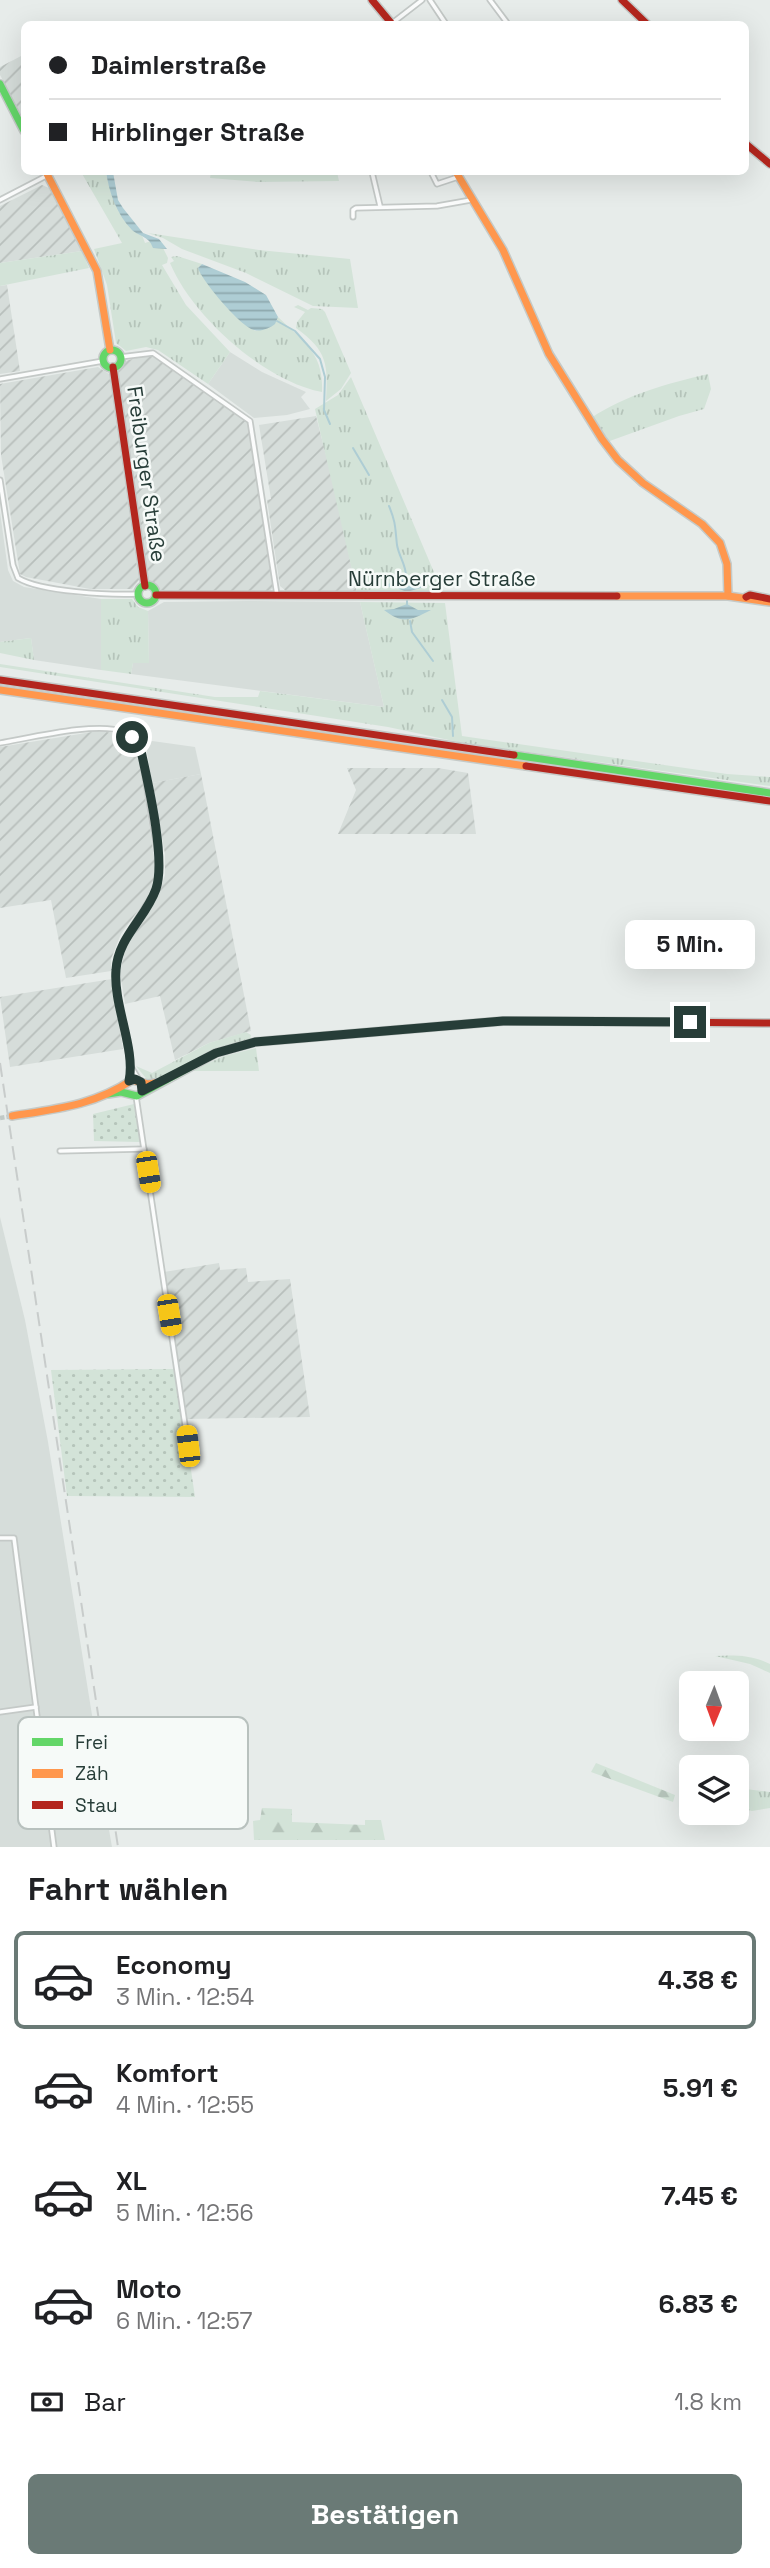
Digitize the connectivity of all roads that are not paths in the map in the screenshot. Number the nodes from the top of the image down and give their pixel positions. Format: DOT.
graph roads {
  1 [pos="372,0"];
  2 [pos="422,0"];
  3 [pos="430,0"];
  4 [pos="490,0"];
  5 [pos="622,0"];
  6 [pos="390,21"];
  7 [pos="396,21"];
  8 [pos="444,21"];
  9 [pos="506,21"];
  10 [pos="644,21"];
  11 [pos="0,85"];
  12 [pos="21,125"];
  13 [pos="749,146"];
  14 [pos="770,164"];
  15 [pos="44,175"];
  16 [pos="48,175"];
  17 [pos="373,175"];
  18 [pos="432,175"];
  19 [pos="455,175"];
  20 [pos="458,175"];
  21 [pos="0,200"];
  22 [pos="471,200"];
  23 [pos="380,206"];
  24 [pos="353,217"];
  25 [pos="110,350"];
  26 [pos="120,357"];
  27 [pos="103,361"];
  28 [pos="113,367"];
  29 [pos="0,379"];
  30 [pos="0,480"];
  31 [pos="145,586"];
  32 [pos="138,594"];
  33 [pos="156,595"];
  34 [pos="277,595"];
  35 [pos="728,596"];
  36 [pos="770,601"];
  37 [pos="0,680"];
  38 [pos="0,690"];
  39 [pos="0,743"];
  40 [pos="770,793"];
  41 [pos="770,801"];
  42 [pos="770,1023"];
  43 [pos="130,1063"];
  44 [pos="128,1083"];
  45 [pos="137,1089"];
  46 [pos="108,1094"];
  47 [pos="12,1116"];
  48 [pos="144,1149"];
  49 [pos="60,1151"];
  50 [pos="188,1446"];
  51 [pos="0,1538"];
  52 [pos="36,1707"];
  53 [pos="0,1712"];
  54 [pos="37,1717"];
  55 [pos="52,1829"];
  56 [pos="54,1847"];
  1 -- 6 [label="main road"];
  2 -- 7 [label="street"];
  3 -- 8 [label="street"];
  4 -- 9 [label="street"];
  5 -- 10 [label="main road"];
  11 -- 12 [label="main road"];
  13 -- 14 [label="main road"];
  15 -- 21 [label="street"];
  16 -- 25 [label="main road"];
  17 -- 23 [label="street"];
  18 -- 19 [label="street"];
  20 -- 22 [label="main road"];
  22 -- 23 [label="street"];
  22 -- 35 [label="main road"];
  23 -- 24 [label="street"];
  25 -- 26 [label="main road"];
  25 -- 27 [label="main road"];
  26 -- 28 [label="main road"];
  26 -- 34 [label="street"];
  27 -- 28 [label="main road"];
  27 -- 29 [label="street"];
  28 -- 31 [label="main road, Freiburger Straße"];
  30 -- 32 [label="street"];
  31 -- 32 [label="main road"];
  31 -- 33 [label="main road"];
  32 -- 33 [label="main road"];
  33 -- 34 [label="main road, Nürnberger Straße"];
  34 -- 35 [label="main road, Nürnberger Straße"];
  35 -- 36 [label="main road, Nürnberger Straße"];
  37 -- 40 [label="main road"];
  38 -- 41 [label="main road"];
  39 -- 43 [label="street"];
  42 -- 45 [label="main road"];
  43 -- 44 [label="street"];
  43 -- 45 [label="street"];
  44 -- 45 [label="main road"];
  44 -- 45 [label="main road"];
  44 -- 46 [label="main road"];
  45 -- 46 [label="main road"];
  45 -- 48 [label="street"];
  46 -- 47 [label="main road"];
  48 -- 49 [label="street"];
  48 -- 50 [label="street"];
  51 -- 52 [label="street"];
  52 -- 53 [label="street"];
  52 -- 54 [label="street"];
  55 -- 56 [label="street"];
}
